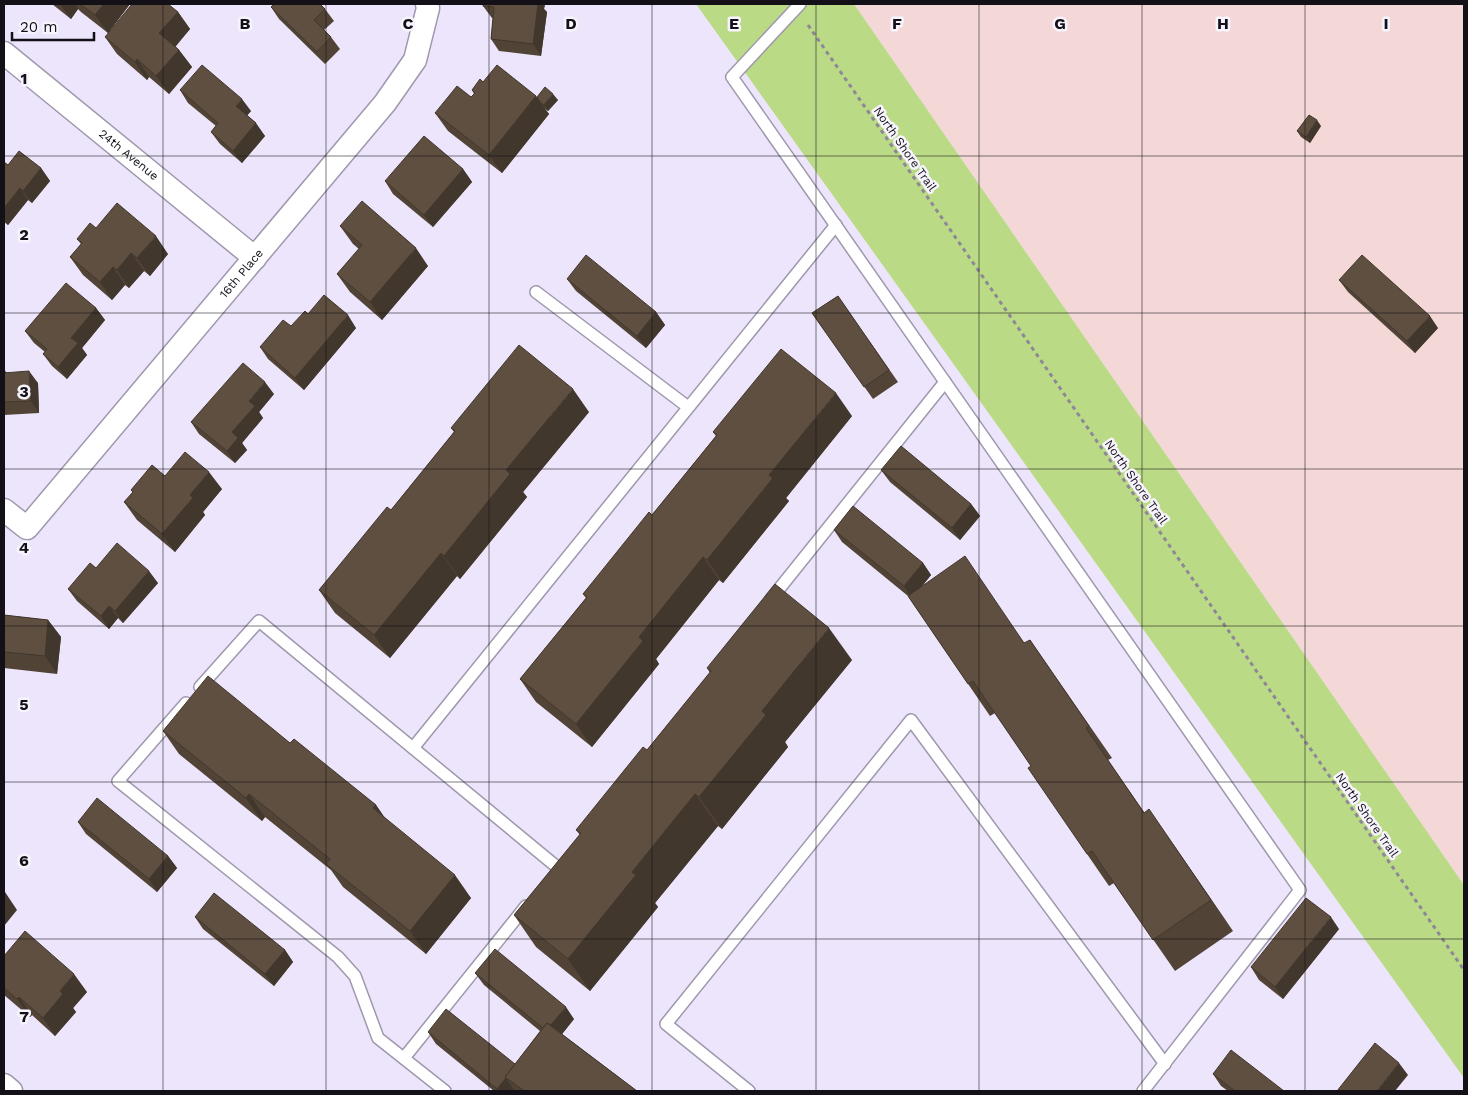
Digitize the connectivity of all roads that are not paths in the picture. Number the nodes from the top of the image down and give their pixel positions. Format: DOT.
graph roads {
  1 [pos="427,4"];
  2 [pos="798,6"];
  3 [pos="4,53"];
  4 [pos="836,225"];
  5 [pos="254,258"];
  6 [pos="536,292"];
  7 [pos="945,382"];
  8 [pos="688,407"];
  9 [pos="4,510"];
  10 [pos="766,605"];
  11 [pos="412,748"];
  12 [pos="557,867"];
  13 [pos="532,898"];
  14 [pos="404,1058"];
  15 [pos="1165,1064"];
  16 [pos="4,1085"];
  17 [pos="11,1091"];
  18 [pos="445,1091"];
  19 [pos="749,1091"];
  20 [pos="1143,1091"];
  1 -- 5 [label="street, 16th Place"];
  2 -- 4 [label="lane"];
  3 -- 5 [label="street, 24th Avenue"];
  4 -- 7 [label="lane"];
  4 -- 8 [label="lane"];
  5 -- 9 [label="street, 16th Place"];
  6 -- 8 [label="lane"];
  7 -- 10 [label="lane"];
  7 -- 15 [label="lane"];
  8 -- 11 [label="lane"];
  11 -- 12 [label="lane"];
  11 -- 14 [label="lane"];
  13 -- 14 [label="lane"];
  14 -- 18 [label="lane"];
  15 -- 19 [label="lane"];
  15 -- 20 [label="lane"];
  16 -- 17 [label="street"];
}
